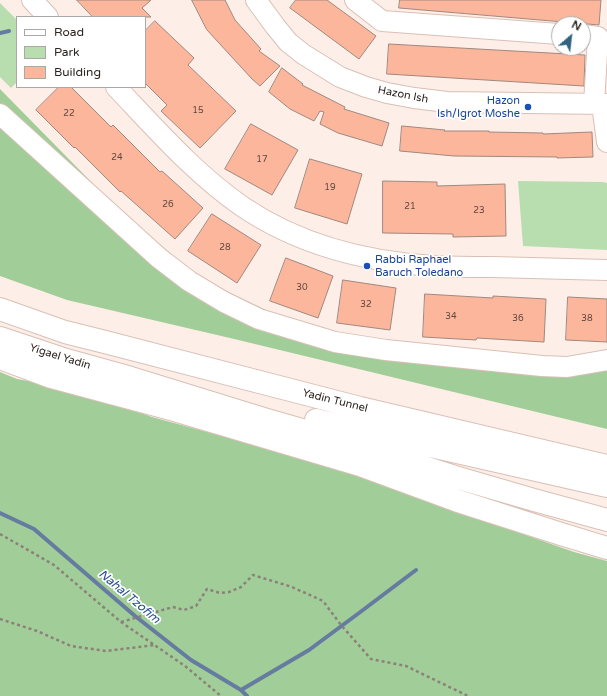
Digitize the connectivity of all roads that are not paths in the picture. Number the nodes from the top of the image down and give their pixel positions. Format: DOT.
graph roads {
  1 [pos="32,0"];
  2 [pos="256,0"];
  3 [pos="355,0"];
  4 [pos="47,16"];
  5 [pos="551,33"];
  6 [pos="591,37"];
  7 [pos="117,88"];
  8 [pos="601,104"];
  9 [pos="0,114"];
  10 [pos="607,142"];
  11 [pos="607,270"];
  12 [pos="0,309"];
  13 [pos="65,332"];
  14 [pos="0,338"];
  15 [pos="0,358"];
  16 [pos="607,360"];
  17 [pos="121,375"];
  18 [pos="607,452"];
  19 [pos="607,466"];
  20 [pos="607,486"];
  21 [pos="607,520"];
  22 [pos="607,548"];
  1 -- 4 [label="street"];
  2 -- 8 [label="street, Hazon Ish"];
  3 -- 5 [label="street"];
  6 -- 8 [label="street"];
  7 -- 11 [label="street"];
  8 -- 10 [label="street"];
  9 -- 16 [label="street"];
  12 -- 13 [label="highway"];
  13 -- 18 [label="highway"];
  13 -- 19 [label="highway, Yadin Tunnel"];
  14 -- 17 [label="highway, Yigael Yadin"];
  15 -- 22 [label="highway"];
  17 -- 20 [label="highway, Yadin Tunnel"];
  17 -- 21 [label="highway"];
}
